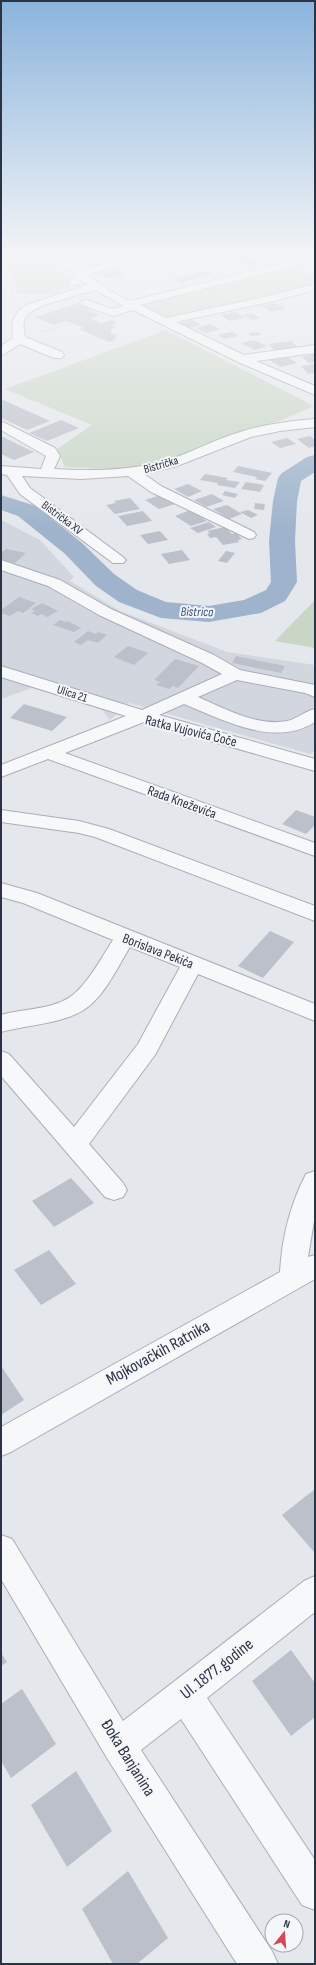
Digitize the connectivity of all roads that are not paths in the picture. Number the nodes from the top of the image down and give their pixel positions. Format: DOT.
graph roads {
  1 [pos="10,345"];
  2 [pos="34,345"];
  3 [pos="213,345"];
  4 [pos="315,349"];
  5 [pos="1,352"];
  6 [pos="58,355"];
  7 [pos="242,359"];
  8 [pos="308,376"];
  9 [pos="287,379"];
  10 [pos="315,391"];
  11 [pos="315,423"];
  12 [pos="3,426"];
  13 [pos="6,470"];
  14 [pos="46,472"];
  15 [pos="132,472"];
  16 [pos="249,535"];
  17 [pos="118,560"];
  18 [pos="1,565"];
  19 [pos="1,671"];
  20 [pos="235,674"];
  21 [pos="315,692"];
  22 [pos="184,698"];
  23 [pos="315,714"];
  24 [pos="143,716"];
  25 [pos="49,753"];
  26 [pos="314,764"];
  27 [pos="1,771"];
  28 [pos="1,816"];
  29 [pos="315,850"];
  30 [pos="1,890"];
  31 [pos="315,914"];
  32 [pos="125,938"];
  33 [pos="192,964"];
  34 [pos="315,1013"];
  35 [pos="1,1024"];
  36 [pos="1,1060"];
  37 [pos="74,1145"];
  38 [pos="315,1181"];
  39 [pos="114,1190"];
  40 [pos="304,1271"];
  41 [pos="1,1442"];
  42 [pos="1,1550"];
  43 [pos="315,1592"];
  44 [pos="185,1695"];
  45 [pos="120,1746"];
  46 [pos="315,1892"];
  47 [pos="259,1964"];
  1 -- 5 [label="street"];
  2 -- 6 [label="street"];
  3 -- 7 [label="street"];
  4 -- 7 [label="street"];
  7 -- 9 [label="street"];
  8 -- 9 [label="street"];
  9 -- 10 [label="street"];
  11 -- 15 [label="street, Bistrička"];
  12 -- 14 [label="street"];
  13 -- 14 [label="street, Bistrička"];
  13 -- 17 [label="street, Bistrička XV"];
  14 -- 15 [label="street, Bistrička"];
  15 -- 16 [label="street"];
  18 -- 20 [label="street"];
  19 -- 24 [label="street, Ulica 21"];
  20 -- 21 [label="street"];
  20 -- 22 [label="street"];
  22 -- 23 [label="street"];
  22 -- 24 [label="street"];
  24 -- 25 [label="street, Ratka Vujovića Čoče"];
  24 -- 26 [label="street, Ratka Vujovića Čoče"];
  25 -- 27 [label="street, Ratka Vujovića Čoče"];
  25 -- 29 [label="street, Rada Kneževića"];
  28 -- 31 [label="street"];
  30 -- 32 [label="street, Borislava Pekića"];
  32 -- 33 [label="street, Borislava Pekića"];
  32 -- 35 [label="street"];
  33 -- 34 [label="street, Borislava Pekića"];
  33 -- 37 [label="street"];
  36 -- 37 [label="street"];
  37 -- 39 [label="street"];
  38 -- 40 [label="street"];
  40 -- 41 [label="street, Mojkovačkih Ratnika"];
  42 -- 45 [label="street, Đoka Banjanina"];
  43 -- 44 [label="street, Ul. 1877. godine"];
  44 -- 45 [label="street, Ul. 1877. godine"];
  44 -- 46 [label="street"];
  45 -- 47 [label="street, Đoka Banjanina"];
}
